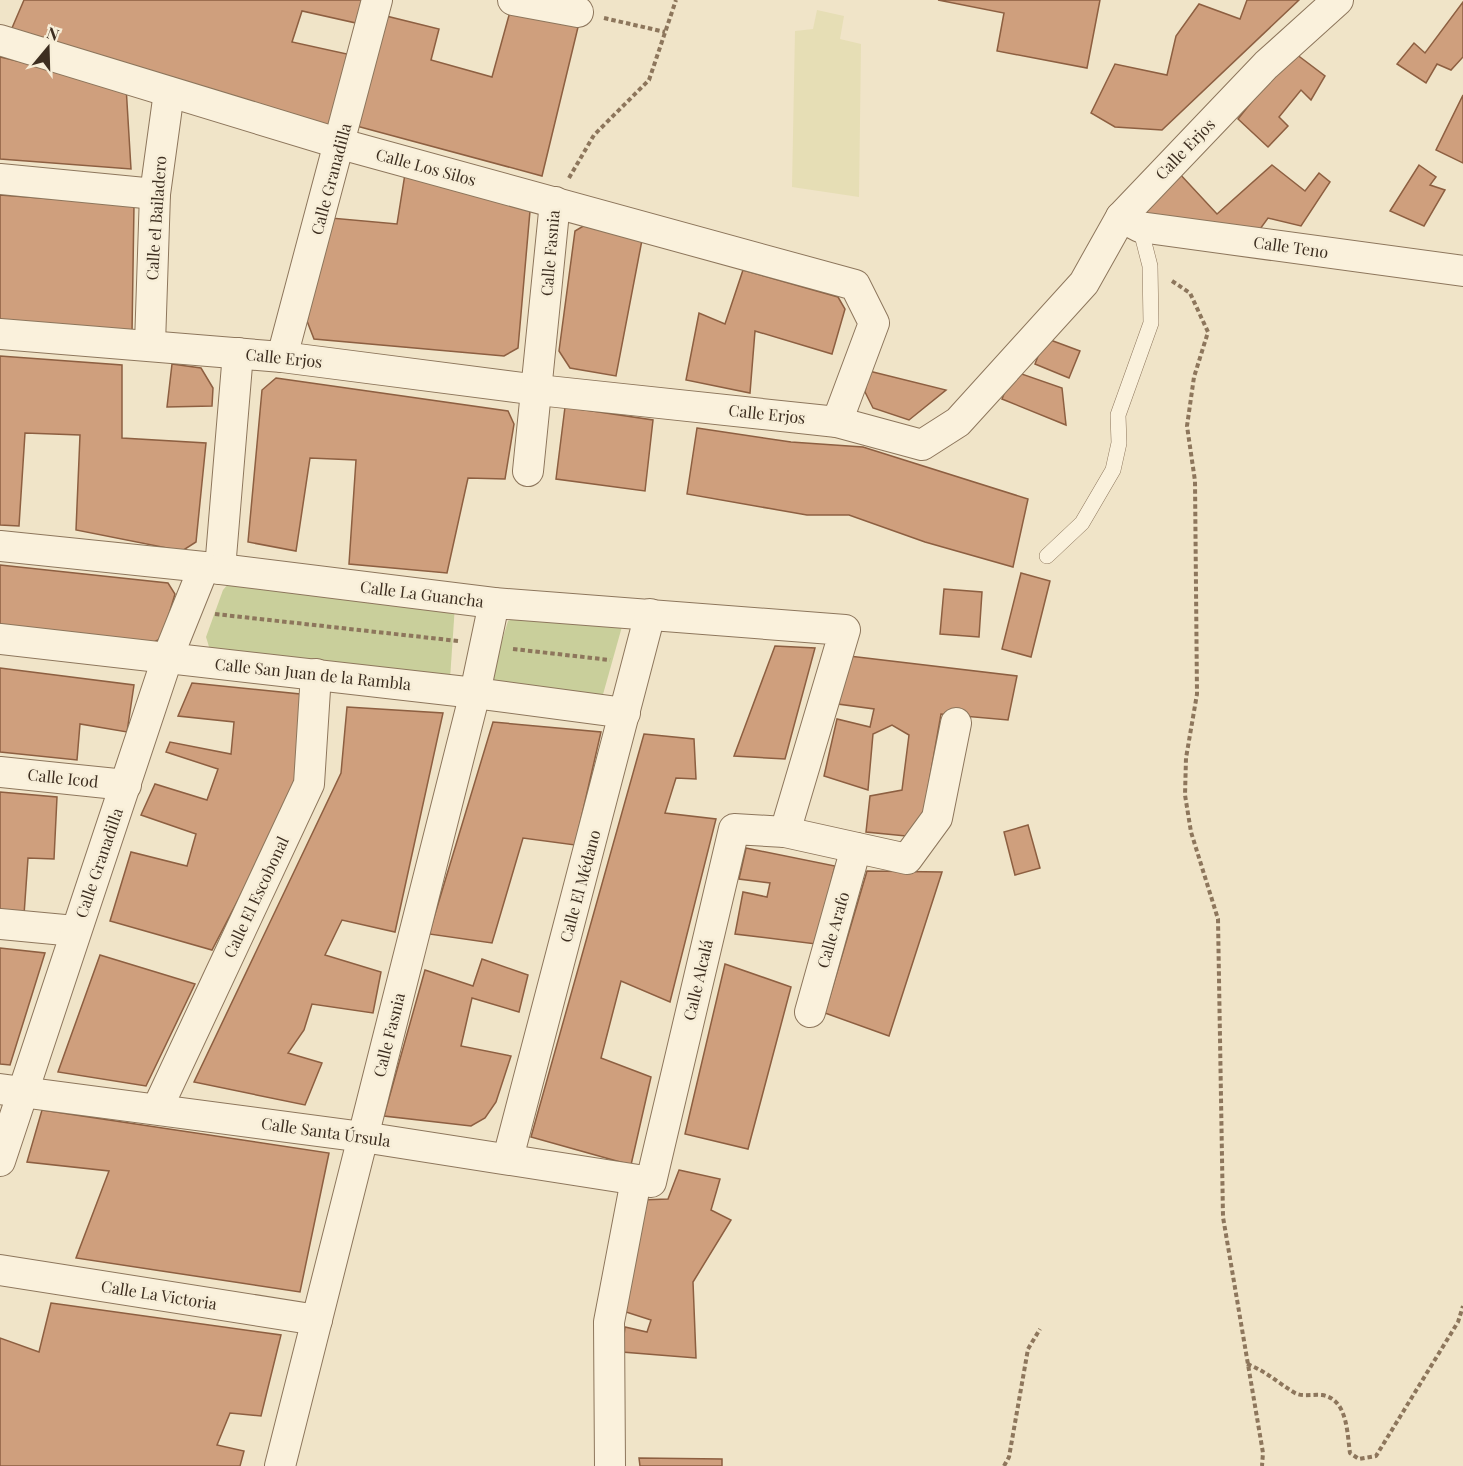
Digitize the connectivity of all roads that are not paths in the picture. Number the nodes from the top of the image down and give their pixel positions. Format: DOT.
graph roads {
  1 [pos="377,0"];
  2 [pos="513,0"];
  3 [pos="1338,0"];
  4 [pos="578,12"];
  5 [pos="0,40"];
  6 [pos="169,92"];
  7 [pos="341,144"];
  8 [pos="0,179"];
  9 [pos="155,194"];
  10 [pos="555,202"];
  11 [pos="1131,222"];
  12 [pos="1463,271"];
  13 [pos="0,334"];
  14 [pos="150,344"];
  15 [pos="238,353"];
  16 [pos="282,357"];
  17 [pos="538,390"];
  18 [pos="837,422"];
  19 [pos="528,471"];
  20 [pos="0,546"];
  21 [pos="1047,556"];
  22 [pos="212,568"];
  23 [pos="494,603"];
  24 [pos="650,614"];
  25 [pos="0,639"];
  26 [pos="168,659"];
  27 [pos="316,674"];
  28 [pos="474,693"];
  29 [pos="625,713"];
  30 [pos="956,723"];
  31 [pos="0,772"];
  32 [pos="126,785"];
  33 [pos="785,832"];
  34 [pos="856,848"];
  35 [pos="0,924"];
  36 [pos="75,931"];
  37 [pos="810,1012"];
  38 [pos="12,1090"];
  39 [pos="157,1109"];
  40 [pos="363,1137"];
  41 [pos="508,1158"];
  42 [pos="0,1161"];
  43 [pos="643,1181"];
  44 [pos="0,1270"];
  45 [pos="317,1320"];
  46 [pos="280,1466"];
  47 [pos="610,1466"];
  1 -- 7 [label="street, Calle Granadilla"];
  2 -- 4 [label="street"];
  3 -- 11 [label="street, Calle Erjos"];
  5 -- 6 [label="street, Calle Los Silos"];
  6 -- 7 [label="street, Calle Los Silos"];
  6 -- 9 [label="street, Calle el Bailadero"];
  7 -- 10 [label="street, Calle Los Silos"];
  7 -- 16 [label="street, Calle Granadilla"];
  8 -- 9 [label="street"];
  9 -- 14 [label="street, Calle el Bailadero"];
  10 -- 17 [label="street, Calle Fasnia"];
  10 -- 18 [label="street, Calle Los Silos"];
  11 -- 12 [label="street, Calle Teno"];
  11 -- 18 [label="street, Calle Erjos"];
  11 -- 21 [label="lane"];
  13 -- 14 [label="street, Calle Erjos"];
  14 -- 15 [label="street, Calle Erjos"];
  15 -- 16 [label="street, Calle Erjos"];
  15 -- 22 [label="street, Calle Granadilla"];
  16 -- 17 [label="street, Calle Erjos"];
  17 -- 18 [label="street, Calle Erjos"];
  17 -- 19 [label="street, Calle Fasnia"];
  20 -- 22 [label="street, Calle La Guancha"];
  22 -- 23 [label="street, Calle La Guancha"];
  22 -- 26 [label="street, Calle Granadilla"];
  23 -- 24 [label="street, Calle La Guancha"];
  23 -- 28 [label="street, Calle Fasnia"];
  24 -- 29 [label="street, Calle El Médano"];
  24 -- 33 [label="street, Calle La Guancha"];
  25 -- 26 [label="street, Calle San Juan de la Rambla"];
  26 -- 27 [label="street, Calle San Juan de la Rambla"];
  26 -- 32 [label="street, Calle Granadilla"];
  27 -- 28 [label="street, Calle San Juan de la Rambla"];
  27 -- 39 [label="street, Calle El Escobonal"];
  28 -- 29 [label="street, Calle San Juan de la Rambla"];
  28 -- 40 [label="street, Calle Fasnia"];
  29 -- 41 [label="street, Calle El Médano"];
  30 -- 34 [label="street, Calle Alcalá"];
  31 -- 32 [label="street, Calle Icod"];
  32 -- 36 [label="street, Calle Granadilla"];
  33 -- 34 [label="street, Calle Alcalá"];
  33 -- 43 [label="street, Calle Alcalá"];
  34 -- 37 [label="street, Calle Arafo"];
  35 -- 36 [label="street"];
  36 -- 38 [label="street, Calle Granadilla"];
  38 -- 39 [label="street, Calle Santa Úrsula"];
  38 -- 42 [label="street, Calle Granadilla"];
  39 -- 40 [label="street, Calle Santa Úrsula"];
  40 -- 41 [label="street, Calle Santa Úrsula"];
  40 -- 45 [label="street, Calle Fasnia"];
  41 -- 43 [label="street, Calle Santa Úrsula"];
  43 -- 47 [label="street, Calle Alcalá"];
  44 -- 45 [label="street, Calle La Victoria"];
  45 -- 46 [label="street, Calle Fasnia"];
}
